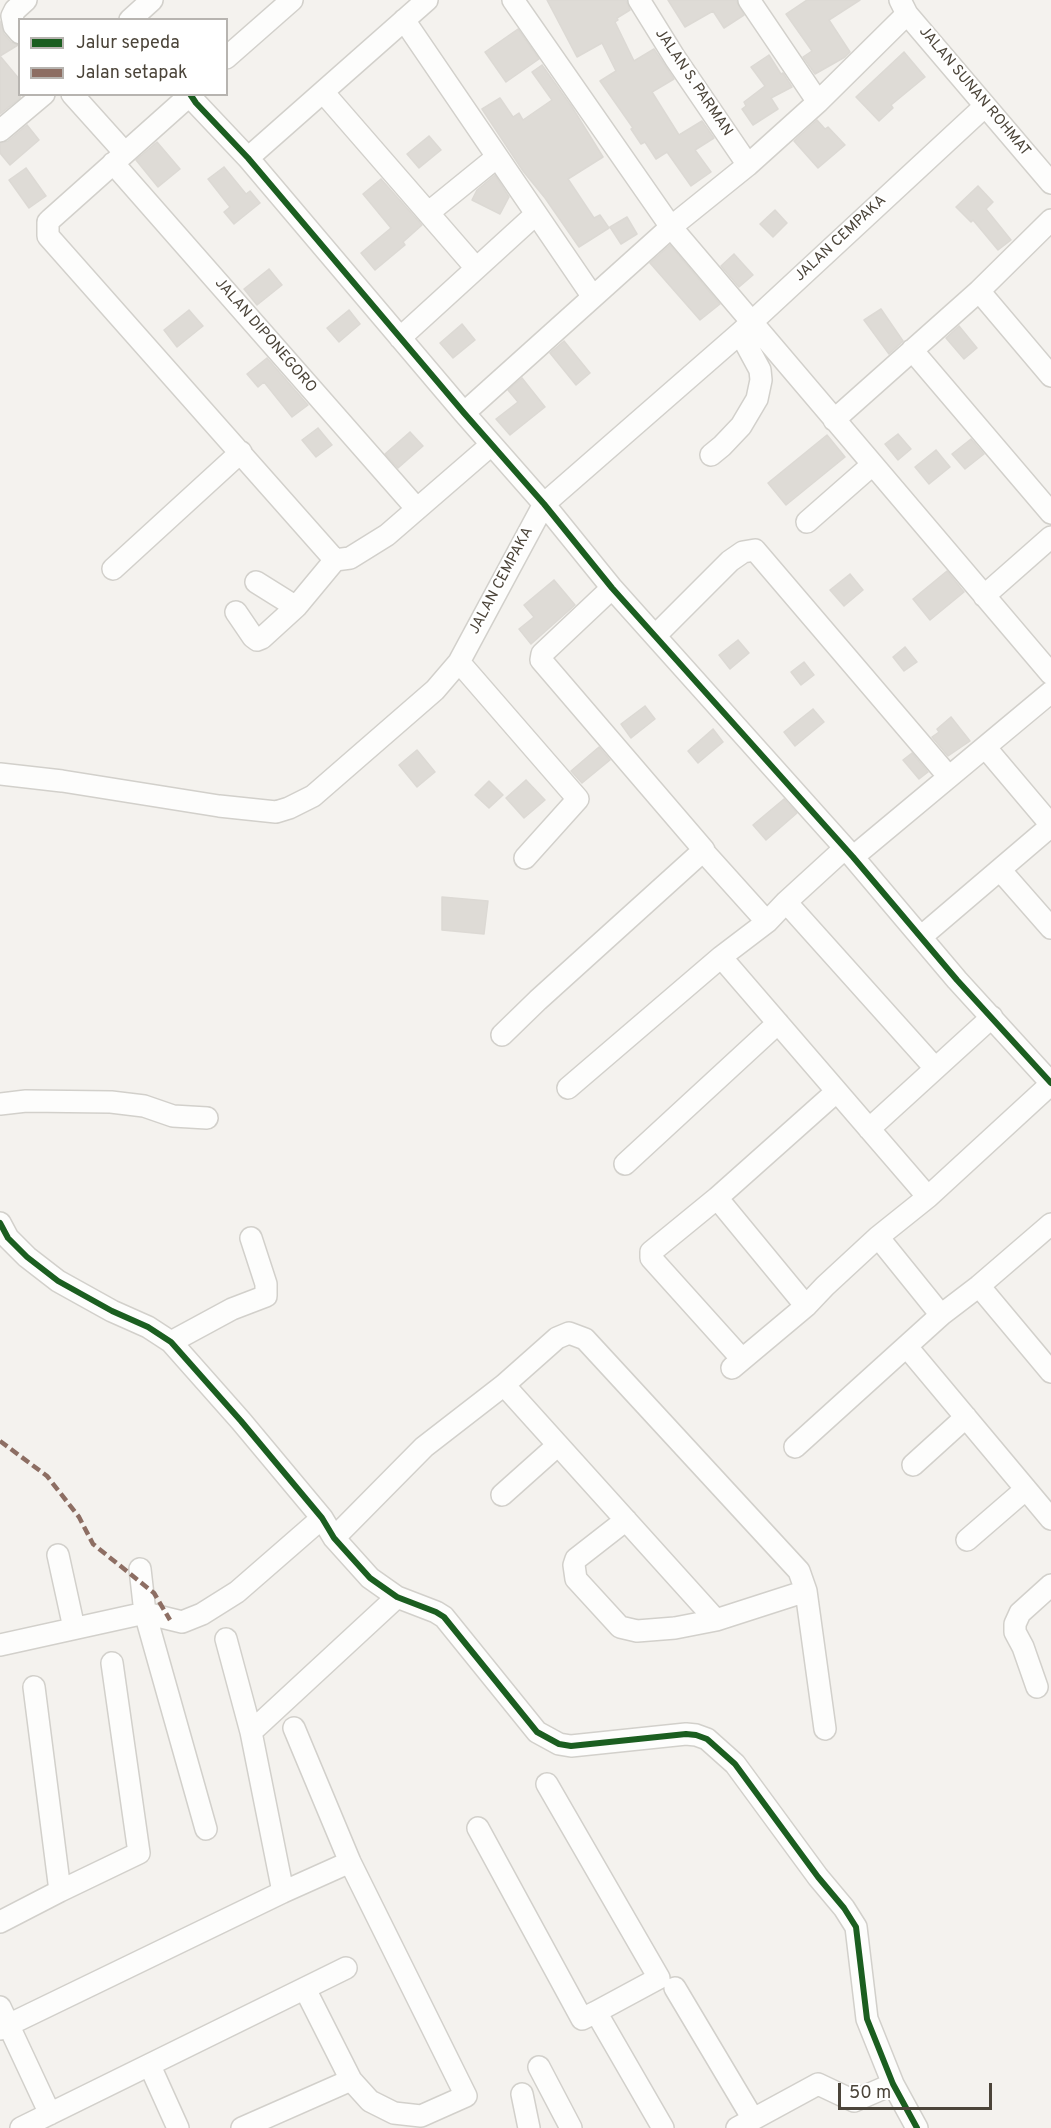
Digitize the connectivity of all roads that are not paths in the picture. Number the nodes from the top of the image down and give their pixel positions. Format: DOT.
graph roads {
  1 [pos="26,0"];
  2 [pos="152,0"];
  3 [pos="292,0"];
  4 [pos="427,0"];
  5 [pos="513,0"];
  6 [pos="639,0"];
  7 [pos="749,0"];
  8 [pos="269,7"];
  9 [pos="903,7"];
  10 [pos="132,18"];
  11 [pos="404,20"];
  12 [pos="18,31"];
  13 [pos="228,56"];
  14 [pos="323,92"];
  15 [pos="42,96"];
  16 [pos="73,96"];
  17 [pos="189,96"];
  18 [pos="191,96"];
  19 [pos="818,102"];
  20 [pos="984,107"];
  21 [pos="0,131"];
  22 [pos="497,157"];
  23 [pos="119,158"];
  24 [pos="248,158"];
  25 [pos="748,165"];
  26 [pos="1051,183"];
  27 [pos="428,213"];
  28 [pos="536,213"];
  29 [pos="1051,220"];
  30 [pos="671,227"];
  31 [pos="476,268"];
  32 [pos="979,291"];
  33 [pos="593,297"];
  34 [pos="745,328"];
  35 [pos="400,338"];
  36 [pos="912,350"];
  37 [pos="1051,376"];
  38 [pos="464,413"];
  39 [pos="834,420"];
  40 [pos="491,445"];
  41 [pos="241,452"];
  42 [pos="711,455"];
  43 [pos="872,465"];
  44 [pos="544,504"];
  45 [pos="417,510"];
  46 [pos="1051,513"];
  47 [pos="807,522"];
  48 [pos="1051,537"];
  49 [pos="335,560"];
  50 [pos="113,569"];
  51 [pos="256,582"];
  52 [pos="612,588"];
  53 [pos="984,596"];
  54 [pos="296,607"];
  55 [pos="236,612"];
  56 [pos="656,635"];
  57 [pos="459,662"];
  58 [pos="1051,674"];
  59 [pos="1051,693"];
  60 [pos="985,747"];
  61 [pos="2,768"];
  62 [pos="949,777"];
  63 [pos="1051,826"];
  64 [pos="704,852"];
  65 [pos="848,853"];
  66 [pos="525,858"];
  67 [pos="1001,871"];
  68 [pos="786,902"];
  69 [pos="768,922"];
  70 [pos="1051,928"];
  71 [pos="922,936"];
  72 [pos="721,957"];
  73 [pos="992,1017"];
  74 [pos="778,1023"];
  75 [pos="502,1035"];
  76 [pos="935,1068"];
  77 [pos="1051,1084"];
  78 [pos="568,1088"];
  79 [pos="836,1092"];
  80 [pos="2,1100"];
  81 [pos="207,1118"];
  82 [pos="869,1129"];
  83 [pos="625,1164"];
  84 [pos="928,1197"];
  85 [pos="717,1198"];
  86 [pos="0,1223"];
  87 [pos="1049,1230"];
  88 [pos="878,1237"];
  89 [pos="251,1238"];
  90 [pos="979,1286"];
  91 [pos="806,1306"];
  92 [pos="941,1315"];
  93 [pos="171,1342"];
  94 [pos="907,1347"];
  95 [pos="1051,1372"];
  96 [pos="504,1385"];
  97 [pos="966,1417"];
  98 [pos="558,1445"];
  99 [pos="795,1447"];
  100 [pos="914,1465"];
  101 [pos="1026,1489"];
  102 [pos="502,1495"];
  103 [pos="322,1518"];
  104 [pos="1051,1519"];
  105 [pos="626,1520"];
  106 [pos="334,1538"];
  107 [pos="967,1540"];
  108 [pos="58,1556"];
  109 [pos="140,1569"];
  110 [pos="1051,1585"];
  111 [pos="806,1592"];
  112 [pos="397,1597"];
  113 [pos="146,1613"];
  114 [pos="716,1620"];
  115 [pos="74,1628"];
  116 [pos="226,1639"];
  117 [pos="0,1645"];
  118 [pos="112,1663"];
  119 [pos="34,1687"];
  120 [pos="1037,1687"];
  121 [pos="294,1728"];
  122 [pos="825,1729"];
  123 [pos="251,1732"];
  124 [pos="547,1784"];
  125 [pos="478,1828"];
  126 [pos="206,1829"];
  127 [pos="350,1862"];
  128 [pos="60,1891"];
  129 [pos="283,1892"];
  130 [pos="0,1922"];
  131 [pos="346,1968"];
  132 [pos="675,1988"];
  133 [pos="305,1989"];
  134 [pos="596,2012"];
  135 [pos="3,2020"];
  136 [pos="150,2066"];
  137 [pos="539,2067"];
  138 [pos="351,2080"];
  139 [pos="893,2084"];
  140 [pos="522,2094"];
  141 [pos="50,2114"];
  142 [pos="745,2124"];
  143 [pos="912,2127"];
  144 [pos="21,2128"];
  145 [pos="178,2128"];
  146 [pos="242,2128"];
  147 [pos="530,2128"];
  148 [pos="571,2128"];
  149 [pos="663,2128"];
  1 -- 12 [label="street"];
  2 -- 10 [label="street"];
  3 -- 8 [label="street"];
  4 -- 11 [label="street"];
  5 -- 30 [label="street"];
  6 -- 25 [label="street, JALAN S. PARMAN"];
  7 -- 19 [label="street"];
  8 -- 13 [label="street"];
  9 -- 19 [label="street"];
  9 -- 20 [label="street, JALAN SUNAN ROHMAT"];
  11 -- 14 [label="street"];
  11 -- 22 [label="street"];
  14 -- 24 [label="street"];
  14 -- 27 [label="street"];
  15 -- 21 [label="street"];
  16 -- 23 [label="street, JALAN DIPONEGORO"];
  17 -- 23 [label="street"];
  18 -- 24 [label="street"];
  19 -- 25 [label="street"];
  20 -- 26 [label="street, JALAN SUNAN ROHMAT"];
  20 -- 34 [label="street, JALAN CEMPAKA"];
  22 -- 27 [label="street"];
  22 -- 28 [label="street"];
  23 -- 41 [label="street"];
  23 -- 45 [label="street, JALAN DIPONEGORO"];
  24 -- 35 [label="street"];
  25 -- 30 [label="street"];
  27 -- 31 [label="street"];
  28 -- 31 [label="street"];
  28 -- 33 [label="street"];
  29 -- 32 [label="street"];
  30 -- 33 [label="street"];
  30 -- 34 [label="street"];
  31 -- 35 [label="street"];
  32 -- 36 [label="street"];
  32 -- 37 [label="street"];
  33 -- 38 [label="street"];
  34 -- 39 [label="street"];
  34 -- 42 [label="street"];
  34 -- 44 [label="street, JALAN CEMPAKA"];
  35 -- 38 [label="street"];
  36 -- 39 [label="street"];
  36 -- 46 [label="street"];
  38 -- 40 [label="street"];
  39 -- 43 [label="street"];
  40 -- 44 [label="street"];
  40 -- 45 [label="street"];
  41 -- 49 [label="street"];
  41 -- 50 [label="street"];
  43 -- 47 [label="street"];
  43 -- 53 [label="street"];
  44 -- 52 [label="street"];
  44 -- 57 [label="street, JALAN CEMPAKA"];
  45 -- 49 [label="street"];
  48 -- 53 [label="street"];
  49 -- 54 [label="street"];
  51 -- 54 [label="street"];
  52 -- 56 [label="street"];
  52 -- 64 [label="street"];
  53 -- 58 [label="street"];
  54 -- 55 [label="street"];
  56 -- 62 [label="street"];
  56 -- 65 [label="street"];
  57 -- 61 [label="street, JALAN CEMPAKA"];
  57 -- 66 [label="street"];
  59 -- 60 [label="street"];
  60 -- 62 [label="street"];
  60 -- 63 [label="street"];
  62 -- 65 [label="street"];
  63 -- 67 [label="street"];
  64 -- 69 [label="street"];
  64 -- 75 [label="street"];
  65 -- 68 [label="street"];
  65 -- 71 [label="street"];
  67 -- 70 [label="street"];
  67 -- 71 [label="street"];
  68 -- 69 [label="street"];
  68 -- 76 [label="street"];
  69 -- 72 [label="street"];
  71 -- 73 [label="street"];
  72 -- 74 [label="street"];
  72 -- 78 [label="street"];
  73 -- 76 [label="street"];
  73 -- 77 [label="street"];
  74 -- 79 [label="street"];
  74 -- 83 [label="street"];
  76 -- 82 [label="street"];
  77 -- 84 [label="street"];
  79 -- 82 [label="street"];
  79 -- 85 [label="street"];
  80 -- 81 [label="street"];
  82 -- 84 [label="street"];
  84 -- 88 [label="street"];
  85 -- 91 [label="street"];
  85 -- 91 [label="street"];
  86 -- 93 [label="street"];
  87 -- 90 [label="street"];
  88 -- 91 [label="street"];
  88 -- 92 [label="street"];
  89 -- 93 [label="street"];
  90 -- 92 [label="street"];
  90 -- 95 [label="street"];
  92 -- 94 [label="street"];
  93 -- 103 [label="street"];
  94 -- 97 [label="street"];
  94 -- 99 [label="street"];
  96 -- 98 [label="street"];
  96 -- 106 [label="street"];
  96 -- 111 [label="street"];
  97 -- 100 [label="street"];
  97 -- 101 [label="street"];
  98 -- 102 [label="street"];
  98 -- 105 [label="street"];
  101 -- 104 [label="street"];
  101 -- 107 [label="street"];
  103 -- 106 [label="street"];
  103 -- 113 [label="street"];
  105 -- 114 [label="street"];
  105 -- 114 [label="street"];
  106 -- 112 [label="street"];
  108 -- 115 [label="street"];
  109 -- 113 [label="street"];
  110 -- 120 [label="street"];
  111 -- 114 [label="street"];
  111 -- 122 [label="street"];
  112 -- 123 [label="street"];
  112 -- 139 [label="street"];
  113 -- 115 [label="street"];
  113 -- 126 [label="street"];
  115 -- 117 [label="street"];
  116 -- 123 [label="street"];
  118 -- 128 [label="street"];
  119 -- 128 [label="street"];
  121 -- 127 [label="street"];
  123 -- 129 [label="street"];
  124 -- 134 [label="street"];
  125 -- 134 [label="street"];
  127 -- 129 [label="street"];
  127 -- 138 [label="street"];
  128 -- 130 [label="street"];
  129 -- 135 [label="street"];
  131 -- 133 [label="street"];
  132 -- 142 [label="street"];
  133 -- 136 [label="street"];
  133 -- 138 [label="street"];
  134 -- 149 [label="street"];
  135 -- 141 [label="street"];
  136 -- 141 [label="street"];
  136 -- 145 [label="street"];
  137 -- 148 [label="street"];
  138 -- 146 [label="street"];
  139 -- 142 [label="street"];
  139 -- 143 [label="street"];
  140 -- 147 [label="street"];
  141 -- 144 [label="street"];
}
